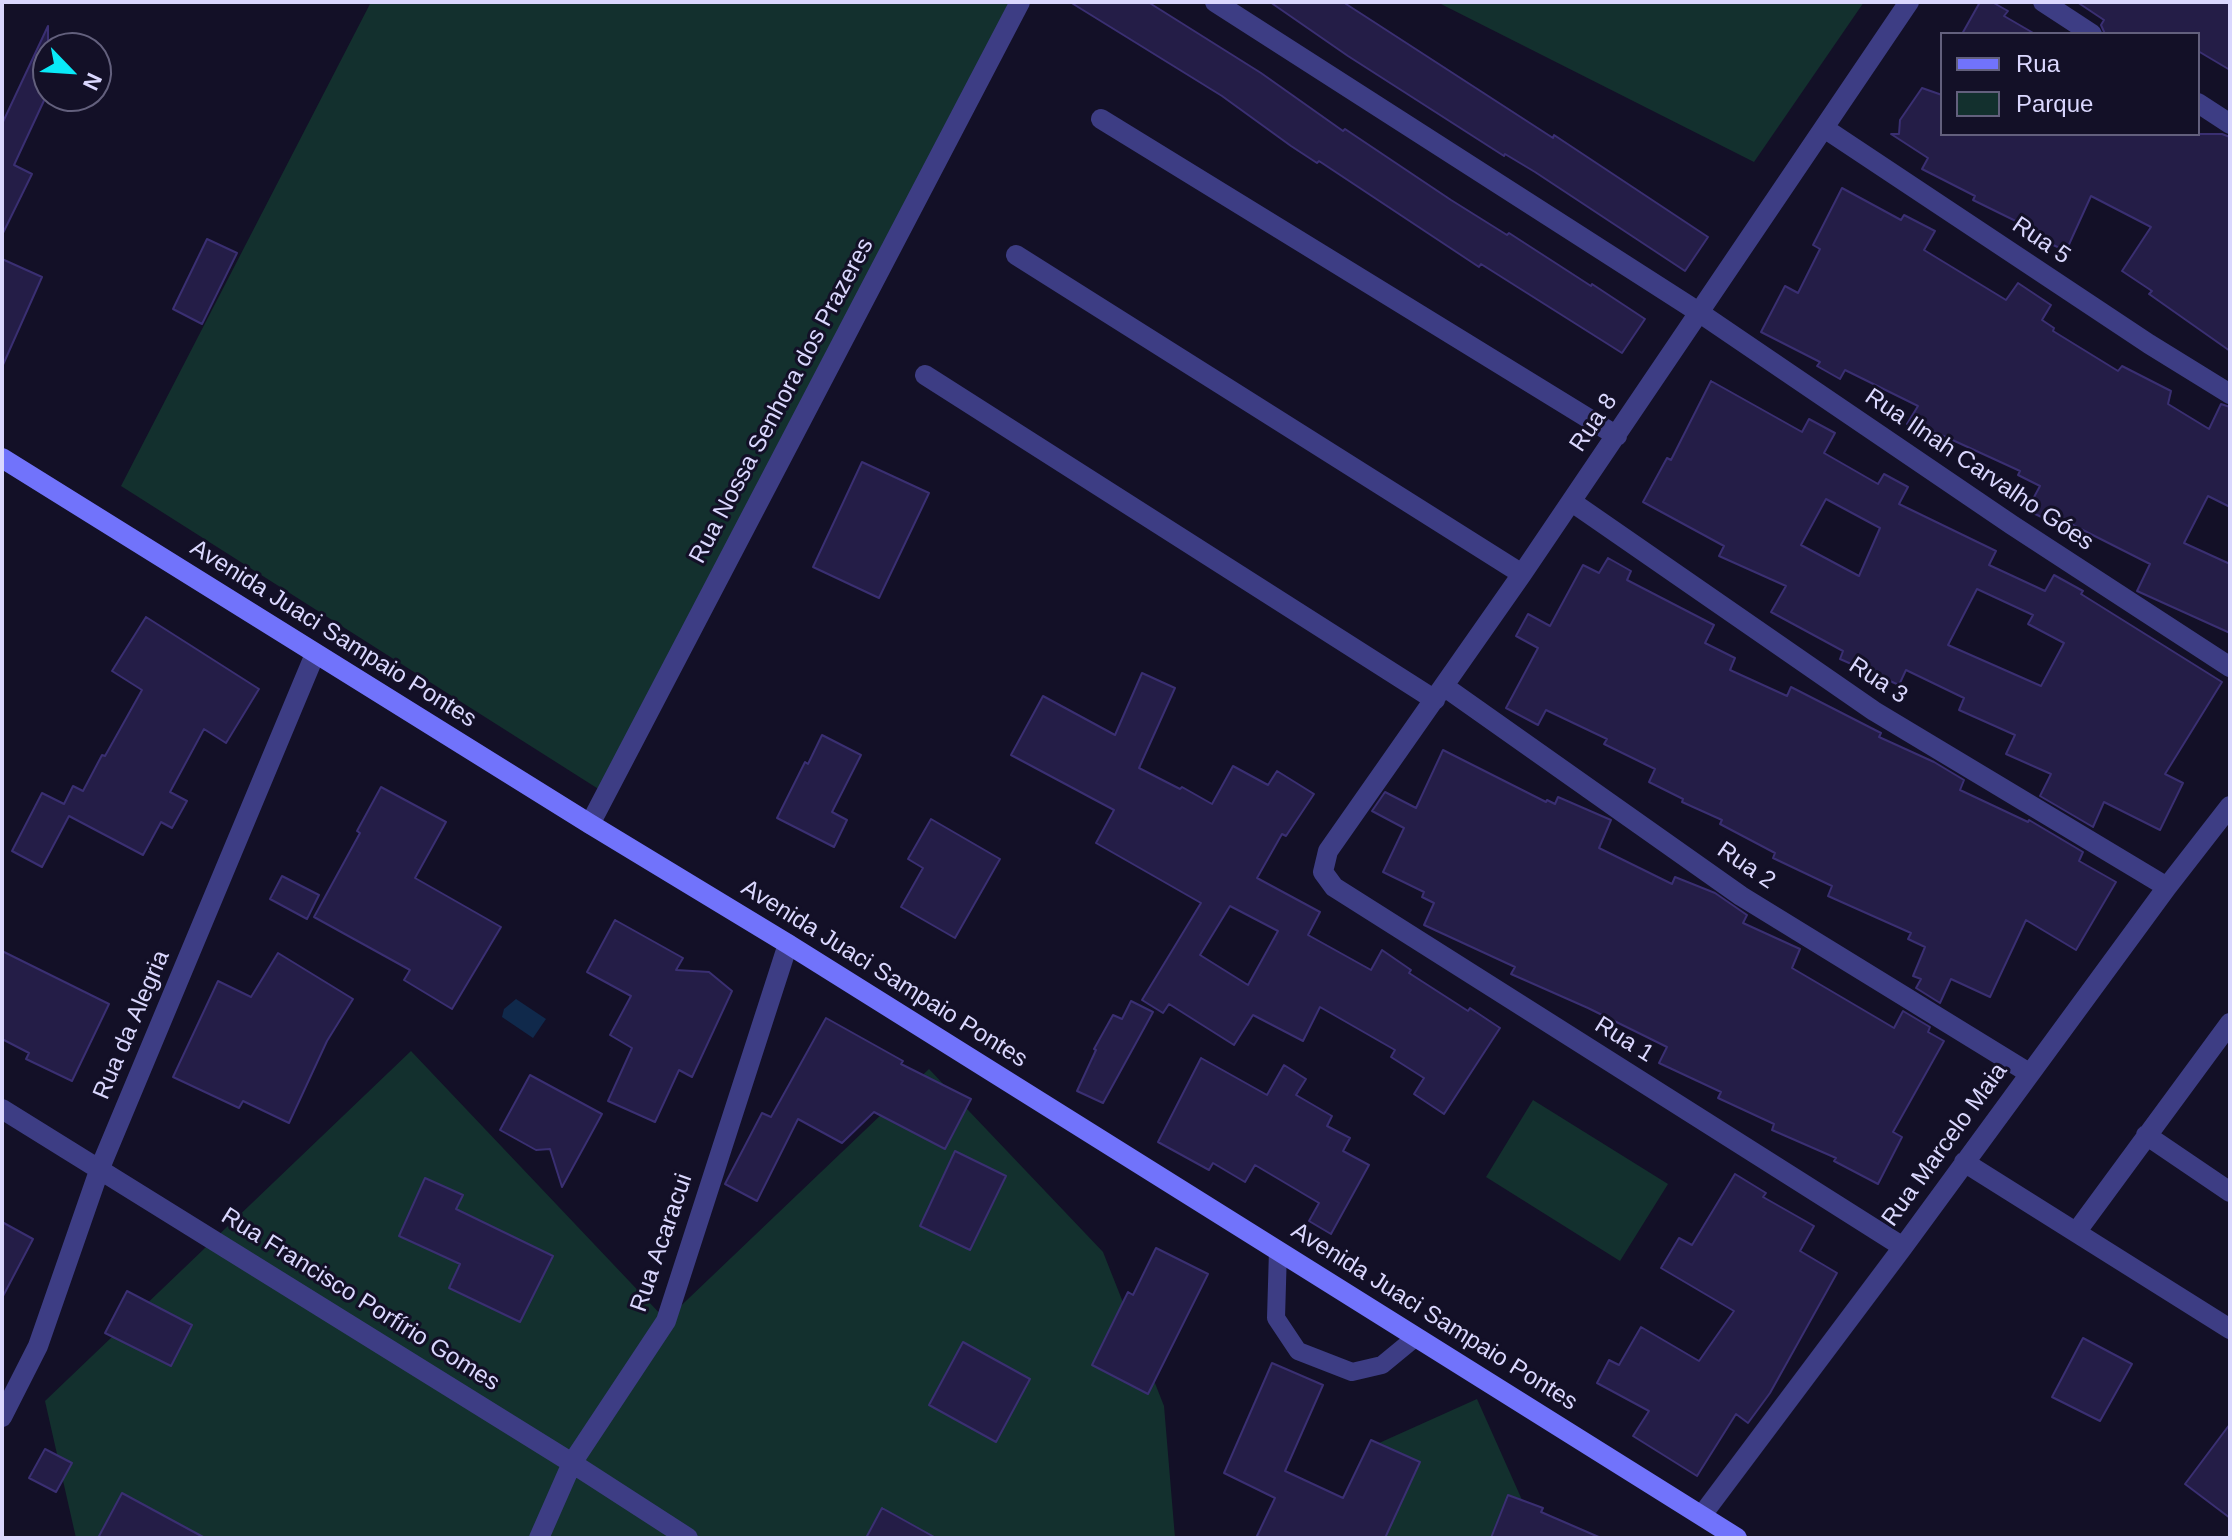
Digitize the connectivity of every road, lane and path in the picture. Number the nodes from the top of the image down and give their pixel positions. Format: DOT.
graph roads {
  1 [pos="1020,2"];
  2 [pos="1215,2"];
  3 [pos="1909,2"];
  4 [pos="2043,2"];
  5 [pos="2089,32"];
  6 [pos="2200,104"];
  7 [pos="1101,119"];
  8 [pos="2230,124"];
  9 [pos="1824,128"];
  10 [pos="1016,255"];
  11 [pos="1700,313"];
  12 [pos="925,375"];
  13 [pos="2230,394"];
  14 [pos="1617,436"];
  15 [pos="2,458"];
  16 [pos="1572,502"];
  17 [pos="1522,574"];
  18 [pos="315,654"];
  19 [pos="2230,667"];
  20 [pos="1440,693"];
  21 [pos="2230,806"];
  22 [pos="590,824"];
  23 [pos="2222,831"];
  24 [pos="1323,872"];
  25 [pos="2167,887"];
  26 [pos="788,944"];
  27 [pos="2230,1023"];
  28 [pos="2029,1073"];
  29 [pos="2,1109"];
  30 [pos="2146,1135"];
  31 [pos="1964,1162"];
  32 [pos="100,1168"];
  33 [pos="2230,1192"];
  34 [pos="2077,1231"];
  35 [pos="1903,1247"];
  36 [pos="1278,1250"];
  37 [pos="2230,1329"];
  38 [pos="1416,1337"];
  39 [pos="2,1417"];
  40 [pos="572,1463"];
  41 [pos="1702,1515"];
  42 [pos="539,1538"];
  43 [pos="688,1538"];
  44 [pos="1737,1538"];
  1 -- 22 [label="street, Rua Nossa Senhora dos Prazeres"];
  2 -- 11 [label="street, Rua Ilnah Carvalho Góes"];
  3 -- 9 [label="street, Rua 8"];
  4 -- 5 [label="street"];
  6 -- 8 [label="street"];
  7 -- 14 [label="street"];
  9 -- 11 [label="street, Rua 8"];
  9 -- 13 [label="street, Rua 5"];
  10 -- 17 [label="street"];
  11 -- 14 [label="street, Rua 8"];
  11 -- 19 [label="street, Rua Ilnah Carvalho Góes"];
  12 -- 20 [label="street, Rua 2"];
  14 -- 16 [label="street, Rua 8"];
  15 -- 18 [label="main road, Avenida Juaci Sampaio Pontes"];
  16 -- 17 [label="street, Rua 8"];
  16 -- 25 [label="street, Rua 3"];
  17 -- 20 [label="street, Rua 8"];
  18 -- 22 [label="main road, Avenida Juaci Sampaio Pontes"];
  18 -- 32 [label="street, Rua da Alegria"];
  20 -- 24 [label="street, Rua 8"];
  20 -- 28 [label="street, Rua 2"];
  21 -- 23 [label="street, Rua Marcelo Maia"];
  22 -- 26 [label="main road, Avenida Juaci Sampaio Pontes"];
  23 -- 25 [label="street, Rua Marcelo Maia"];
  24 -- 35 [label="street, Rua 1"];
  25 -- 28 [label="street, Rua Marcelo Maia"];
  26 -- 36 [label="main road, Avenida Juaci Sampaio Pontes"];
  26 -- 40 [label="street, Rua Acaracui"];
  27 -- 30 [label="street"];
  28 -- 31 [label="street, Rua Marcelo Maia"];
  29 -- 32 [label="street, Rua Francisco Porfírio Gomes"];
  30 -- 33 [label="street"];
  30 -- 34 [label="street"];
  31 -- 34 [label="street"];
  31 -- 35 [label="street, Rua Marcelo Maia"];
  32 -- 39 [label="street, Rua da Alegria"];
  32 -- 40 [label="street, Rua Francisco Porfírio Gomes"];
  34 -- 37 [label="street"];
  35 -- 41 [label="street, Rua Marcelo Maia"];
  36 -- 38 [label="main road, Avenida Juaci Sampaio Pontes"];
  36 -- 38 [label="lane"];
  38 -- 41 [label="main road, Avenida Juaci Sampaio Pontes"];
  40 -- 42 [label="street, Rua Acaracui"];
  40 -- 43 [label="street, Rua Francisco Porfírio Gomes"];
  41 -- 44 [label="main road, Avenida Juaci Sampaio Pontes"];
}
